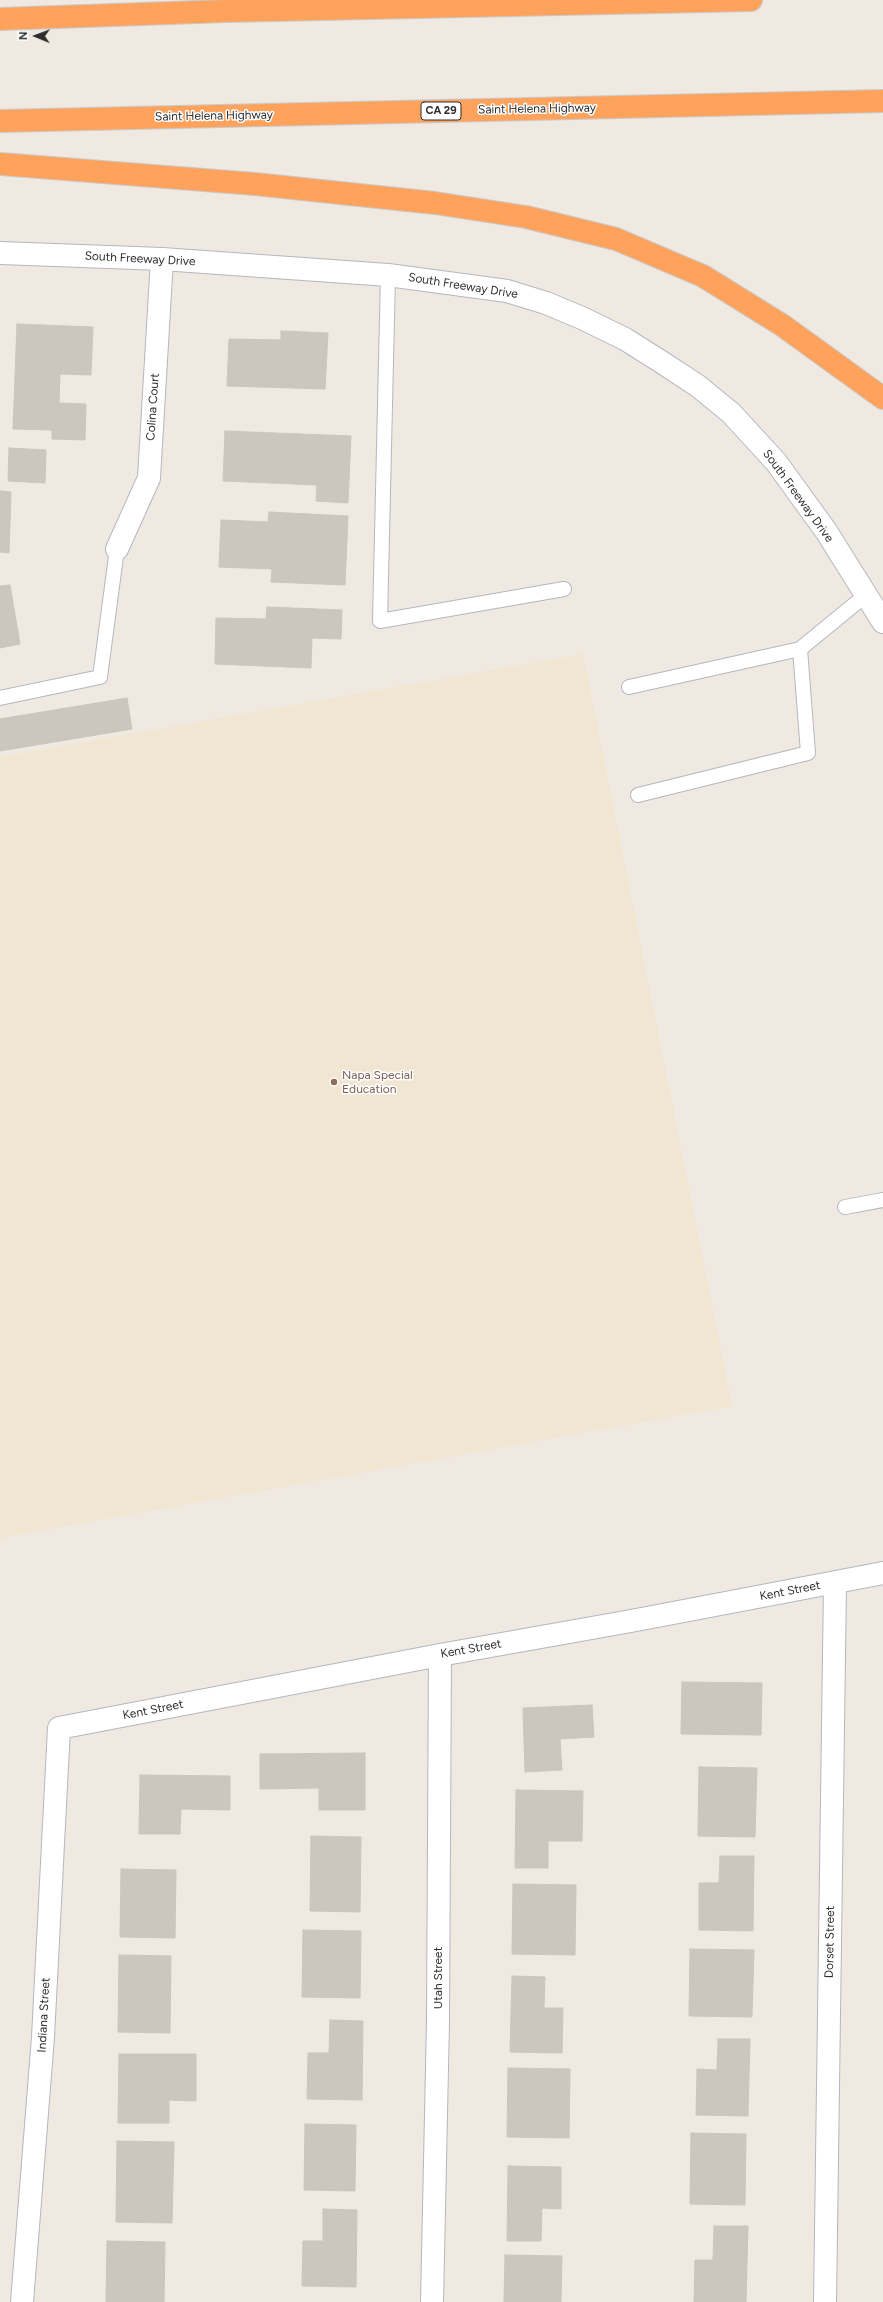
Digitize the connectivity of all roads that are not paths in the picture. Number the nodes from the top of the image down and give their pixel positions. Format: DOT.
graph roads {
  1 [pos="751,0"];
  2 [pos="0,19"];
  3 [pos="883,101"];
  4 [pos="0,122"];
  5 [pos="0,164"];
  6 [pos="0,253"];
  7 [pos="162,259"];
  8 [pos="388,275"];
  9 [pos="883,398"];
  10 [pos="117,549"];
  11 [pos="564,589"];
  12 [pos="866,595"];
  13 [pos="883,622"];
  14 [pos="800,649"];
  15 [pos="629,686"];
  16 [pos="0,698"];
  17 [pos="638,795"];
  18 [pos="883,1200"];
  19 [pos="845,1207"];
  20 [pos="883,1572"];
  21 [pos="835,1583"];
  22 [pos="440,1654"];
  23 [pos="59,1728"];
  24 [pos="22,2302"];
  25 [pos="432,2302"];
  26 [pos="826,2302"];
  1 -- 2 [label="highway"];
  3 -- 4 [label="highway, Saint Helena Highway / CA 29"];
  5 -- 9 [label="highway"];
  6 -- 7 [label="street, South Freeway Drive"];
  7 -- 8 [label="street, South Freeway Drive"];
  7 -- 10 [label="street, Colina Court"];
  8 -- 11 [label="lane"];
  8 -- 12 [label="street, South Freeway Drive"];
  10 -- 16 [label="lane"];
  12 -- 13 [label="street, South Freeway Drive"];
  12 -- 14 [label="lane"];
  14 -- 15 [label="lane"];
  14 -- 17 [label="lane"];
  18 -- 19 [label="lane"];
  20 -- 21 [label="street, Kent Street"];
  21 -- 22 [label="street, Kent Street"];
  21 -- 26 [label="street, Dorset Street"];
  22 -- 23 [label="street, Kent Street"];
  22 -- 25 [label="street, Utah Street"];
  23 -- 24 [label="street, Indiana Street"];
}
